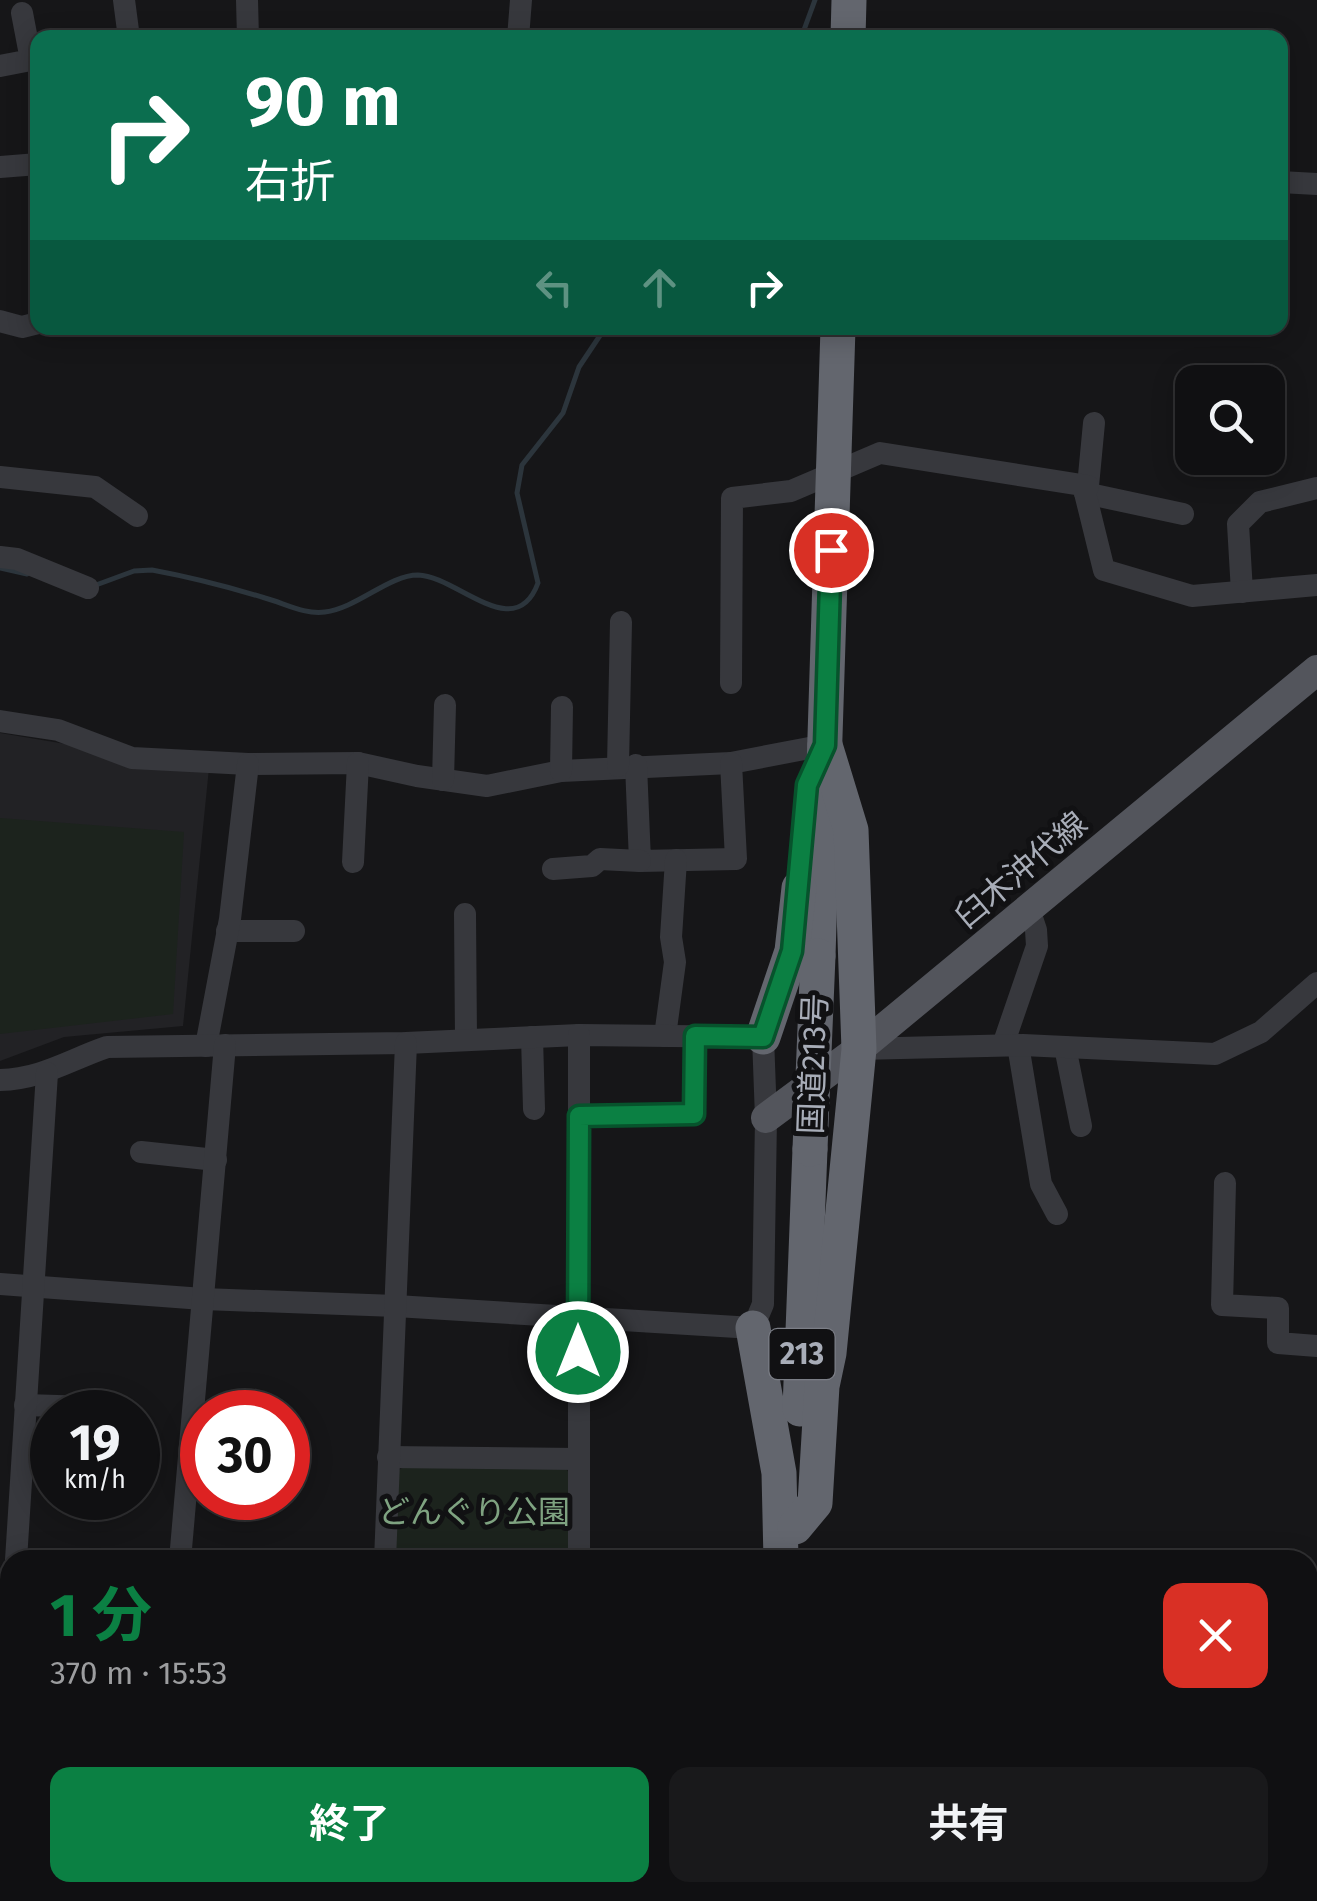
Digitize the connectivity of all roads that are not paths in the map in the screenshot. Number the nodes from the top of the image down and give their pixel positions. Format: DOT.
graph roads {
  1 [pos="124,0"];
  2 [pos="248,0"];
  3 [pos="522,0"];
  4 [pos="849,0"];
  5 [pos="22,14"];
  6 [pos="128,30"];
  7 [pos="248,30"];
  8 [pos="519,30"];
  9 [pos="848,30"];
  10 [pos="30,55"];
  11 [pos="30,60"];
  12 [pos="0,66"];
  13 [pos="30,165"];
  14 [pos="0,168"];
  15 [pos="1288,182"];
  16 [pos="1317,184"];
  17 [pos="0,321"];
  18 [pos="30,326"];
  19 [pos="838,335"];
  20 [pos="1094,423"];
  21 [pos="834,472"];
  22 [pos="0,477"];
  23 [pos="1317,488"];
  24 [pos="1086,490"];
  25 [pos="1183,514"];
  26 [pos="137,516"];
  27 [pos="0,557"];
  28 [pos="1317,585"];
  29 [pos="88,588"];
  30 [pos="1242,592"];
  31 [pos="622,622"];
  32 [pos="1317,670"];
  33 [pos="731,684"];
  34 [pos="444,704"];
  35 [pos="562,707"];
  36 [pos="0,721"];
  37 [pos="825,745"];
  38 [pos="358,763"];
  39 [pos="731,763"];
  40 [pos="248,764"];
  41 [pos="627,766"];
  42 [pos="561,771"];
  43 [pos="443,780"];
  44 [pos="676,860"];
  45 [pos="640,861"];
  46 [pos="353,862"];
  47 [pos="553,869"];
  48 [pos="1029,908"];
  49 [pos="465,914"];
  50 [pos="228,931"];
  51 [pos="294,931"];
  52 [pos="1317,983"];
  53 [pos="579,1034"];
  54 [pos="664,1036"];
  55 [pos="695,1036"];
  56 [pos="532,1037"];
  57 [pos="763,1037"];
  58 [pos="466,1040"];
  59 [pos="406,1043"];
  60 [pos="1011,1045"];
  61 [pos="216,1046"];
  62 [pos="1066,1047"];
  63 [pos="859,1049"];
  64 [pos="47,1074"];
  65 [pos="0,1080"];
  66 [pos="534,1109"];
  67 [pos="579,1116"];
  68 [pos="766,1118"];
  69 [pos="1081,1126"];
  70 [pos="141,1152"];
  71 [pos="216,1160"];
  72 [pos="1225,1184"];
  73 [pos="1057,1214"];
  74 [pos="0,1284"];
  75 [pos="32,1285"];
  76 [pos="203,1298"];
  77 [pos="396,1306"];
  78 [pos="578,1317"];
  79 [pos="753,1328"];
  80 [pos="1317,1346"];
  81 [pos="26,1405"];
  82 [pos="30,1405"];
  83 [pos="388,1458"];
  84 [pos="578,1460"];
  85 [pos="10,1499"];
  86 [pos="794,1543"];
  87 [pos="15,1550"];
  88 [pos="181,1550"];
  89 [pos="385,1550"];
  90 [pos="579,1550"];
  91 [pos="781,1550"];
  1 -- 6 [label="street"];
  2 -- 7 [label="street"];
  3 -- 8 [label="street"];
  4 -- 9 [label="highway"];
  5 -- 10 [label="street"];
  11 -- 12 [label="street"];
  13 -- 14 [label="street"];
  15 -- 16 [label="street"];
  17 -- 18 [label="street"];
  19 -- 21 [label="highway, 国道213号 / 213"];
  20 -- 24 [label="street"];
  21 -- 24 [label="street"];
  21 -- 33 [label="street"];
  21 -- 37 [label="highway, 国道213号 / 213"];
  22 -- 26 [label="street"];
  23 -- 30 [label="street"];
  24 -- 25 [label="street"];
  24 -- 30 [label="street"];
  27 -- 29 [label="street"];
  28 -- 30 [label="street"];
  31 -- 41 [label="street"];
  32 -- 48 [label="main road, 臼木沖代線"];
  34 -- 43 [label="street"];
  35 -- 42 [label="street"];
  36 -- 40 [label="street"];
  37 -- 39 [label="street"];
  37 -- 57 [label="highway"];
  37 -- 63 [label="highway"];
  37 -- 86 [label="highway, 国道213号 / 213, bridge"];
  38 -- 40 [label="street"];
  38 -- 43 [label="street"];
  38 -- 46 [label="street"];
  39 -- 41 [label="street"];
  39 -- 44 [label="street"];
  40 -- 50 [label="street"];
  41 -- 42 [label="street"];
  41 -- 45 [label="street"];
  42 -- 43 [label="street"];
  44 -- 45 [label="street"];
  44 -- 54 [label="street"];
  45 -- 47 [label="street"];
  48 -- 60 [label="street"];
  48 -- 63 [label="main road, 臼木沖代線"];
  49 -- 58 [label="street"];
  50 -- 51 [label="street"];
  50 -- 61 [label="street"];
  52 -- 62 [label="street"];
  53 -- 54 [label="street"];
  53 -- 56 [label="street"];
  53 -- 67 [label="street"];
  54 -- 55 [label="street"];
  55 -- 57 [label="street"];
  55 -- 67 [label="street"];
  56 -- 58 [label="street"];
  56 -- 66 [label="street"];
  57 -- 68 [label="street"];
  58 -- 59 [label="street"];
  59 -- 61 [label="street"];
  59 -- 77 [label="street"];
  60 -- 62 [label="street"];
  60 -- 63 [label="street"];
  60 -- 73 [label="street"];
  61 -- 64 [label="street"];
  61 -- 71 [label="street"];
  62 -- 69 [label="street"];
  63 -- 68 [label="main road, 臼木沖代線"];
  63 -- 86 [label="highway"];
  64 -- 65 [label="street"];
  64 -- 75 [label="street"];
  67 -- 78 [label="street"];
  68 -- 79 [label="street"];
  70 -- 71 [label="street"];
  71 -- 76 [label="street"];
  72 -- 80 [label="street"];
  74 -- 75 [label="street"];
  75 -- 76 [label="street"];
  75 -- 81 [label="street"];
  76 -- 77 [label="street"];
  76 -- 88 [label="street"];
  77 -- 78 [label="street"];
  77 -- 83 [label="street"];
  78 -- 79 [label="street"];
  78 -- 84 [label="street"];
  79 -- 91 [label="highway"];
  81 -- 82 [label="street"];
  81 -- 85 [label="street"];
  83 -- 84 [label="street"];
  83 -- 89 [label="street"];
  84 -- 90 [label="street"];
  85 -- 87 [label="street"];
}
